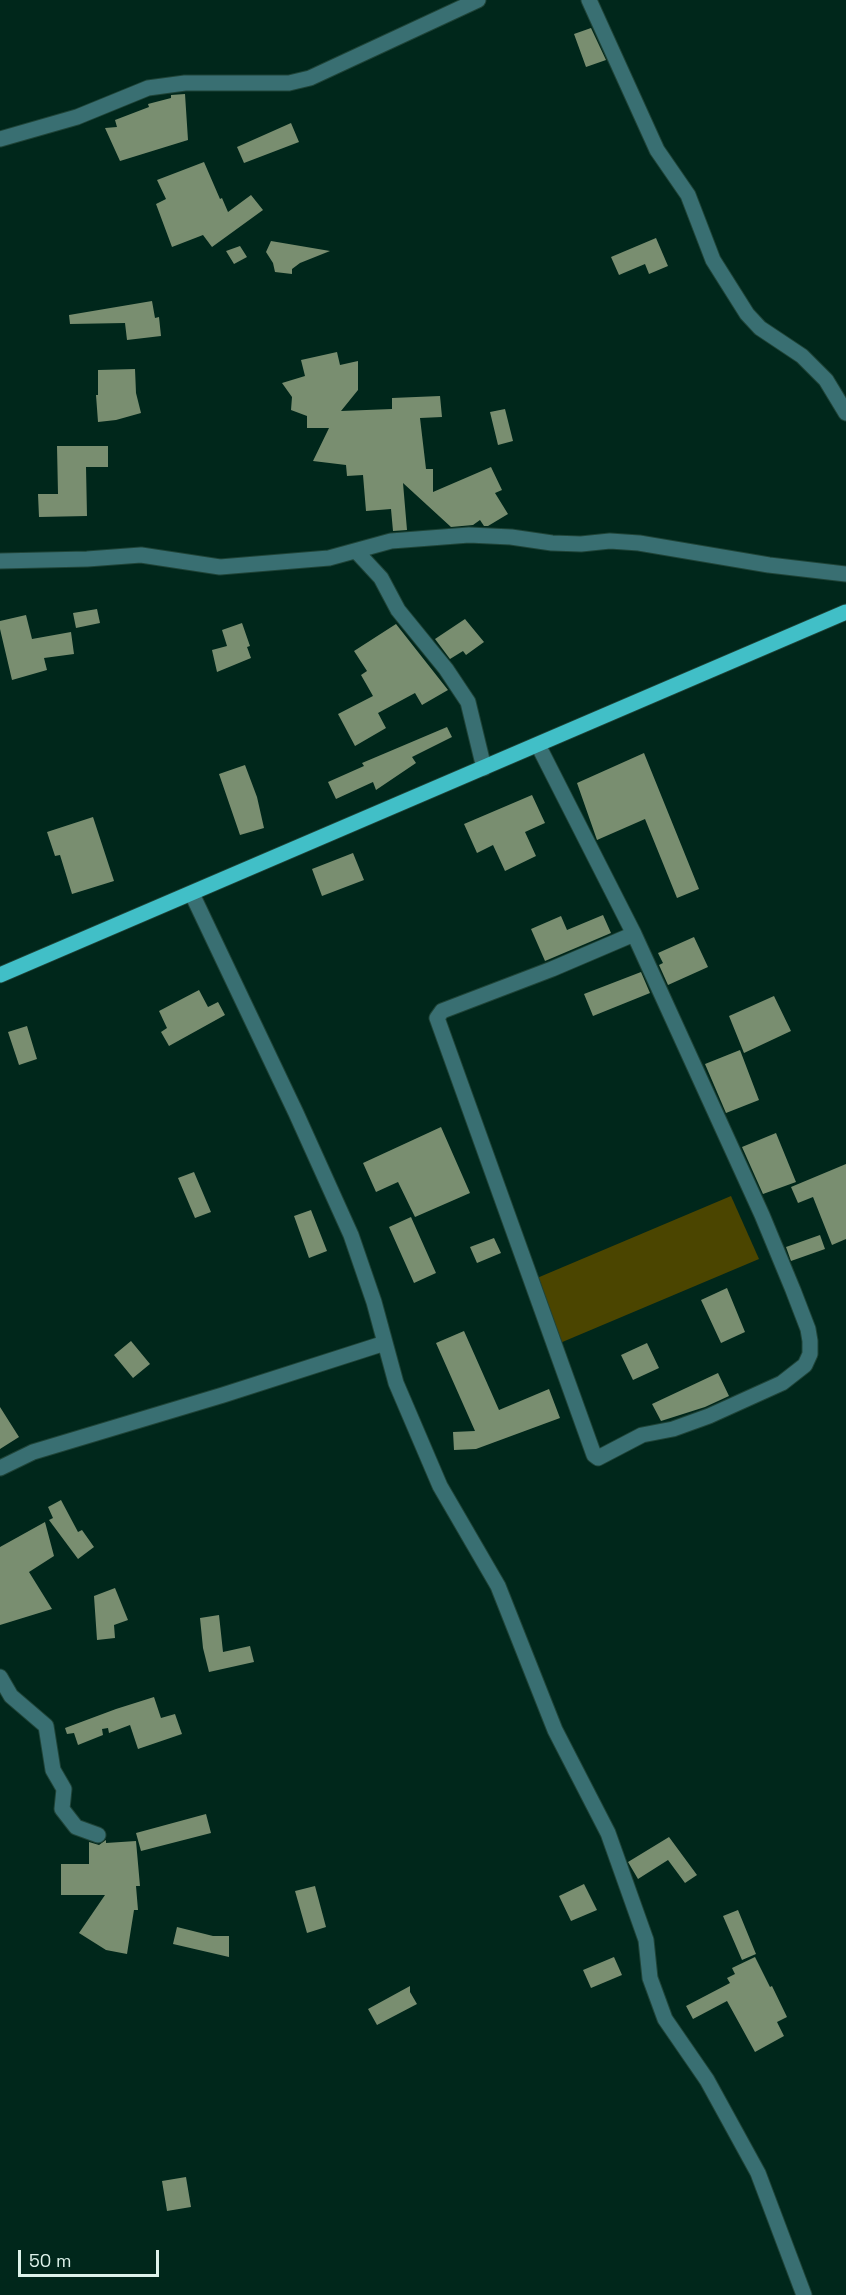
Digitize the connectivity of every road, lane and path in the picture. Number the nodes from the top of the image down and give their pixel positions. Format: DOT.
graph roads {
  1 [pos="478,0"];
  2 [pos="589,0"];
  3 [pos="0,139"];
  4 [pos="846,413"];
  5 [pos="356,551"];
  6 [pos="0,561"];
  7 [pos="846,574"];
  8 [pos="846,612"];
  9 [pos="538,745"];
  10 [pos="484,768"];
  11 [pos="192,894"];
  12 [pos="634,934"];
  13 [pos="0,975"];
  14 [pos="385,1343"];
  15 [pos="0,1468"];
  16 [pos="0,1677"];
  17 [pos="98,1835"];
  18 [pos="804,2295"];
  1 -- 3 [label="street"];
  2 -- 4 [label="street"];
  5 -- 6 [label="street"];
  5 -- 7 [label="street"];
  5 -- 10 [label="street"];
  8 -- 9 [label="main road"];
  9 -- 10 [label="main road"];
  9 -- 12 [label="street"];
  10 -- 11 [label="main road"];
  11 -- 13 [label="main road"];
  11 -- 14 [label="street"];
  12 -- 12 [label="street"];
  14 -- 15 [label="street"];
  14 -- 18 [label="street"];
  16 -- 17 [label="street"];
}
